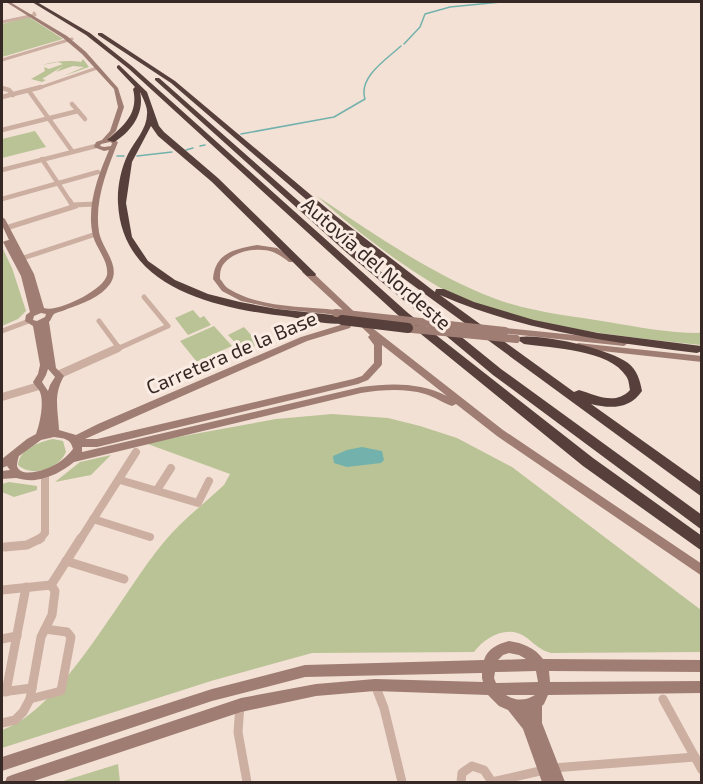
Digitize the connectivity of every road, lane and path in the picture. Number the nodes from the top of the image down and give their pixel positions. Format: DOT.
graph roads {
  1 [pos="11,2"];
  2 [pos="34,2"];
  3 [pos="46,2"];
  4 [pos="33,14"];
  5 [pos="61,17"];
  6 [pos="2,22"];
  7 [pos="96,32"];
  8 [pos="70,39"];
  9 [pos="2,60"];
  10 [pos="97,68"];
  11 [pos="134,82"];
  12 [pos="2,88"];
  13 [pos="29,91"];
  14 [pos="12,95"];
  15 [pos="2,97"];
  16 [pos="72,104"];
  17 [pos="78,111"];
  18 [pos="151,114"];
  19 [pos="49,118"];
  20 [pos="85,119"];
  21 [pos="2,130"];
  22 [pos="109,145"];
  23 [pos="96,146"];
  24 [pos="72,151"];
  25 [pos="42,159"];
  26 [pos="2,170"];
  27 [pos="98,172"];
  28 [pos="57,183"];
  29 [pos="2,199"];
  30 [pos="96,204"];
  31 [pos="76,206"];
  32 [pos="333,218"];
  33 [pos="2,219"];
  34 [pos="4,229"];
  35 [pos="96,234"];
  36 [pos="20,259"];
  37 [pos="311,274"];
  38 [pos="144,297"];
  39 [pos="42,311"];
  40 [pos="342,320"];
  41 [pos="99,321"];
  42 [pos="37,322"];
  43 [pos="363,325"];
  44 [pos="408,328"];
  45 [pos="2,331"];
  46 [pos="520,340"];
  47 [pos="119,348"];
  48 [pos="700,353"];
  49 [pos="519,357"];
  50 [pos="57,373"];
  51 [pos="42,375"];
  52 [pos="54,385"];
  53 [pos="41,387"];
  54 [pos="2,398"];
  55 [pos="55,433"];
  56 [pos="500,433"];
  57 [pos="40,436"];
  58 [pos="76,442"];
  59 [pos="136,452"];
  60 [pos="14,454"];
  61 [pos="74,458"];
  62 [pos="2,464"];
  63 [pos="171,468"];
  64 [pos="19,474"];
  65 [pos="2,475"];
  66 [pos="45,475"];
  67 [pos="120,480"];
  68 [pos="209,481"];
  69 [pos="157,490"];
  70 [pos="702,491"];
  71 [pos="93,519"];
  72 [pos="702,524"];
  73 [pos="646,534"];
  74 [pos="150,537"];
  75 [pos="702,545"];
  76 [pos="5,547"];
  77 [pos="66,561"];
  78 [pos="702,571"];
  79 [pos="702,576"];
  80 [pos="124,579"];
  81 [pos="51,585"];
  82 [pos="26,587"];
  83 [pos="2,590"];
  84 [pos="45,629"];
  85 [pos="17,636"];
  86 [pos="2,639"];
  87 [pos="540,665"];
  88 [pos="702,666"];
  89 [pos="487,667"];
  90 [pos="375,685"];
  91 [pos="702,687"];
  92 [pos="32,688"];
  93 [pos="491,689"];
  94 [pos="544,689"];
  95 [pos="4,692"];
  96 [pos="30,699"];
  97 [pos="663,699"];
  98 [pos="535,704"];
  99 [pos="241,705"];
  100 [pos="513,707"];
  101 [pos="2,723"];
  102 [pos="699,763"];
  103 [pos="2,764"];
  104 [pos="549,774"];
  105 [pos="492,782"];
  106 [pos="12,783"];
  107 [pos="247,783"];
  108 [pos="402,783"];
  109 [pos="461,783"];
  110 [pos="558,783"];
  1 -- 4 [label="street"];
  2 -- 5 [label="highway, Autovía del Nordeste"];
  3 -- 7 [label="highway, Autovía del Nordeste"];
  4 -- 6 [label="street"];
  4 -- 8 [label="street"];
  5 -- 11 [label="highway"];
  5 -- 75 [label="highway, Autovía del Nordeste"];
  7 -- 32 [label="highway"];
  7 -- 72 [label="highway, Autovía del Nordeste"];
  8 -- 9 [label="street"];
  8 -- 10 [label="street"];
  8 -- 22 [label="street"];
  10 -- 13 [label="street"];
  10 -- 22 [label="street"];
  11 -- 18 [label="highway"];
  11 -- 22 [label="highway"];
  12 -- 14 [label="street"];
  13 -- 14 [label="street"];
  13 -- 19 [label="street"];
  14 -- 15 [label="street"];
  16 -- 17 [label="street"];
  17 -- 19 [label="street"];
  17 -- 20 [label="street"];
  18 -- 37 [label="highway"];
  18 -- 40 [label="highway"];
  19 -- 21 [label="street"];
  19 -- 24 [label="street"];
  22 -- 23 [label="street"];
  22 -- 30 [label="street"];
  23 -- 24 [label="street"];
  24 -- 25 [label="street"];
  25 -- 26 [label="street"];
  25 -- 28 [label="street"];
  27 -- 28 [label="street"];
  28 -- 29 [label="street"];
  28 -- 31 [label="street"];
  30 -- 31 [label="street"];
  30 -- 35 [label="street"];
  31 -- 34 [label="street"];
  32 -- 48 [label="highway"];
  32 -- 49 [label="highway"];
  33 -- 34 [label="street"];
  34 -- 36 [label="street"];
  35 -- 36 [label="street"];
  35 -- 39 [label="street"];
  36 -- 39 [label="street"];
  37 -- 40 [label="street"];
  37 -- 43 [label="street"];
  38 -- 47 [label="street"];
  39 -- 42 [label="street"];
  39 -- 42 [label="street"];
  40 -- 44 [label="highway, bridge"];
  40 -- 48 [label="street, bridge"];
  40 -- 58 [label="street, Carretera de la Base"];
  41 -- 47 [label="street"];
  42 -- 45 [label="street"];
  42 -- 50 [label="street"];
  42 -- 51 [label="street"];
  43 -- 56 [label="street"];
  43 -- 58 [label="street"];
  44 -- 46 [label="street, bridge"];
  46 -- 48 [label="street"];
  46 -- 49 [label="highway"];
  47 -- 50 [label="street"];
  49 -- 70 [label="highway"];
  50 -- 51 [label="street"];
  50 -- 52 [label="street"];
  51 -- 53 [label="street"];
  52 -- 53 [label="street"];
  52 -- 55 [label="street"];
  53 -- 54 [label="street"];
  53 -- 57 [label="street"];
  55 -- 57 [label="street"];
  55 -- 58 [label="street"];
  56 -- 61 [label="street"];
  56 -- 73 [label="street"];
  57 -- 60 [label="street"];
  58 -- 61 [label="street"];
  59 -- 67 [label="street"];
  60 -- 62 [label="street"];
  60 -- 64 [label="street"];
  61 -- 66 [label="street"];
  63 -- 69 [label="street"];
  64 -- 65 [label="street"];
  64 -- 66 [label="street"];
  66 -- 76 [label="street"];
  67 -- 69 [label="street"];
  67 -- 71 [label="street"];
  68 -- 69 [label="street"];
  71 -- 74 [label="street"];
  71 -- 77 [label="street"];
  73 -- 78 [label="street"];
  73 -- 79 [label="street"];
  77 -- 80 [label="street"];
  77 -- 81 [label="street"];
  81 -- 82 [label="street"];
  81 -- 84 [label="street"];
  82 -- 83 [label="street"];
  82 -- 85 [label="street"];
  84 -- 92 [label="street"];
  84 -- 96 [label="street"];
  85 -- 86 [label="street"];
  85 -- 95 [label="street"];
  87 -- 88 [label="street"];
  87 -- 89 [label="street"];
  87 -- 89 [label="street"];
  87 -- 94 [label="street"];
  89 -- 93 [label="street"];
  89 -- 103 [label="street"];
  90 -- 93 [label="street"];
  90 -- 99 [label="street"];
  90 -- 108 [label="street"];
  91 -- 94 [label="street"];
  92 -- 95 [label="street"];
  92 -- 96 [label="street"];
  93 -- 94 [label="street"];
  93 -- 100 [label="street"];
  94 -- 98 [label="street"];
  96 -- 101 [label="street"];
  97 -- 102 [label="street"];
  98 -- 100 [label="street"];
  98 -- 104 [label="street"];
  99 -- 106 [label="street"];
  99 -- 107 [label="street"];
  100 -- 104 [label="street"];
  102 -- 104 [label="street"];
  104 -- 105 [label="street"];
  104 -- 110 [label="street"];
  105 -- 109 [label="street"];
}
